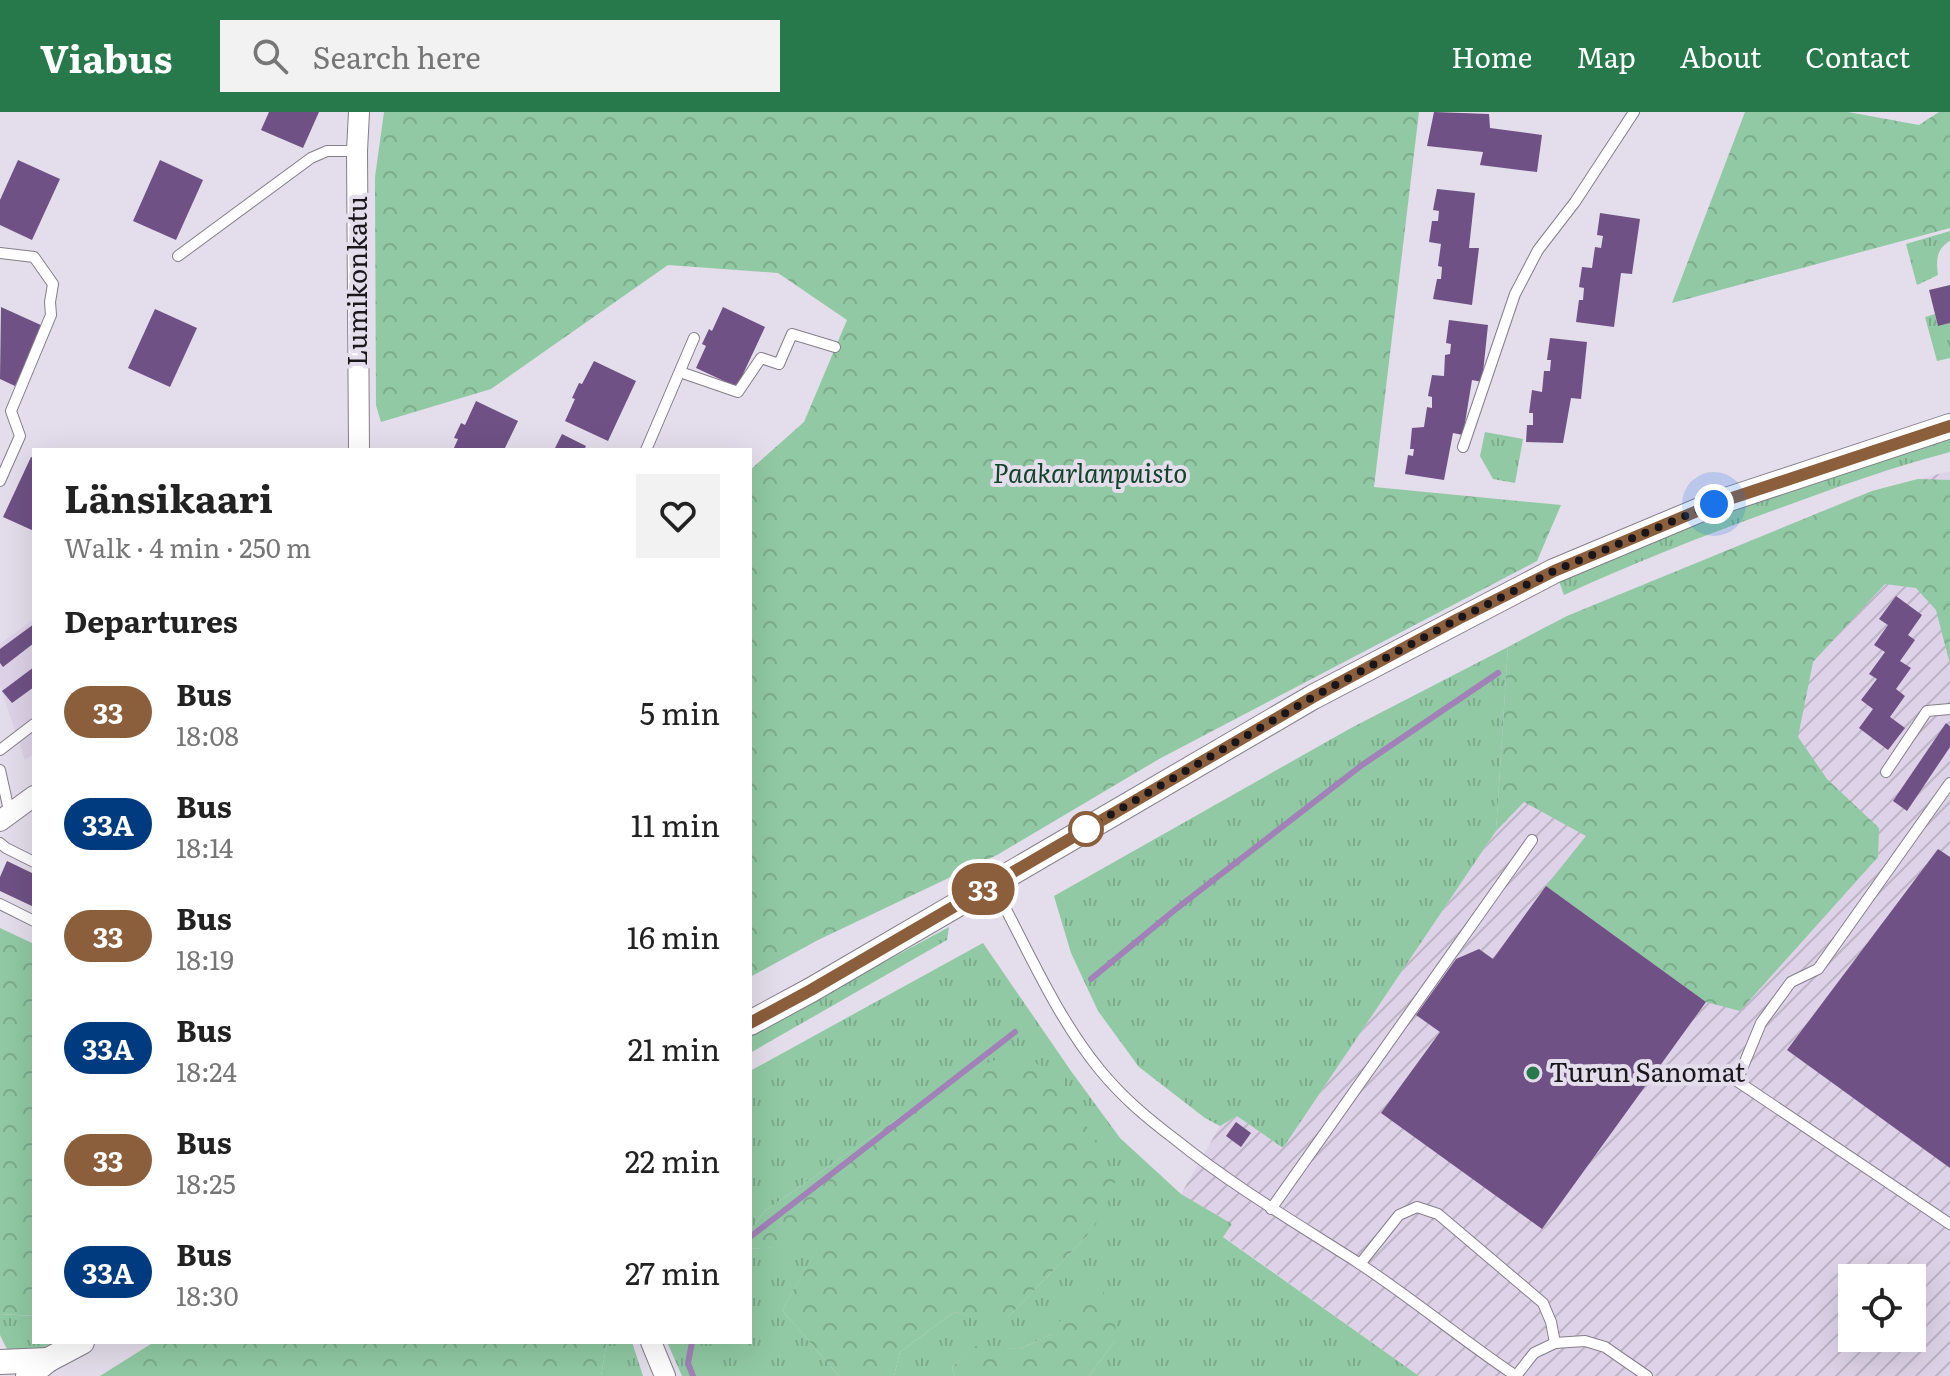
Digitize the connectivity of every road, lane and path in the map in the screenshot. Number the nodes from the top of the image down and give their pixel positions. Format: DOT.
graph roads {
  1 [pos="359,112"];
  2 [pos="1634,112"];
  3 [pos="357,151"];
  4 [pos="0,253"];
  5 [pos="178,256"];
  6 [pos="694,338"];
  7 [pos="835,347"];
  8 [pos="680,372"];
  9 [pos="5,412"];
  10 [pos="1950,426"];
  11 [pos="1463,447"];
  12 [pos="359,448"];
  13 [pos="647,448"];
  14 [pos="0,481"];
  15 [pos="1950,709"];
  16 [pos="32,726"];
  17 [pos="0,750"];
  18 [pos="0,770"];
  19 [pos="1886,772"];
  20 [pos="1950,783"];
  21 [pos="20,809"];
  22 [pos="1532,840"];
  23 [pos="2,849"];
  24 [pos="32,861"];
  25 [pos="992,884"];
  26 [pos="0,904"];
  27 [pos="32,920"];
  28 [pos="752,1022"];
  29 [pos="1271,1209"];
  30 [pos="1950,1224"];
  31 [pos="1360,1264"];
  32 [pos="1555,1343"];
  33 [pos="78,1344"];
  34 [pos="652,1344"];
  35 [pos="48,1360"];
  36 [pos="0,1362"];
  37 [pos="28,1376"];
  38 [pos="665,1376"];
  39 [pos="1516,1376"];
  40 [pos="1647,1376"];
  1 -- 3 [label="street, Lumikonkatu"];
  2 -- 11 [label="lane"];
  3 -- 5 [label="lane"];
  3 -- 12 [label="street, Lumikonkatu"];
  4 -- 9 [label="lane"];
  6 -- 8 [label="lane"];
  7 -- 8 [label="lane"];
  8 -- 13 [label="lane"];
  9 -- 14 [label="lane"];
  10 -- 25 [label="street"];
  15 -- 19 [label="lane"];
  16 -- 17 [label="lane"];
  18 -- 21 [label="lane"];
  20 -- 30 [label="lane"];
  22 -- 29 [label="lane"];
  23 -- 24 [label="lane"];
  25 -- 28 [label="street"];
  25 -- 29 [label="lane"];
  26 -- 27 [label="lane"];
  29 -- 31 [label="lane"];
  31 -- 32 [label="lane"];
  31 -- 39 [label="lane"];
  32 -- 39 [label="lane"];
  32 -- 40 [label="lane"];
  33 -- 35 [label="street"];
  34 -- 38 [label="street"];
  35 -- 36 [label="street"];
  35 -- 37 [label="street"];
}
